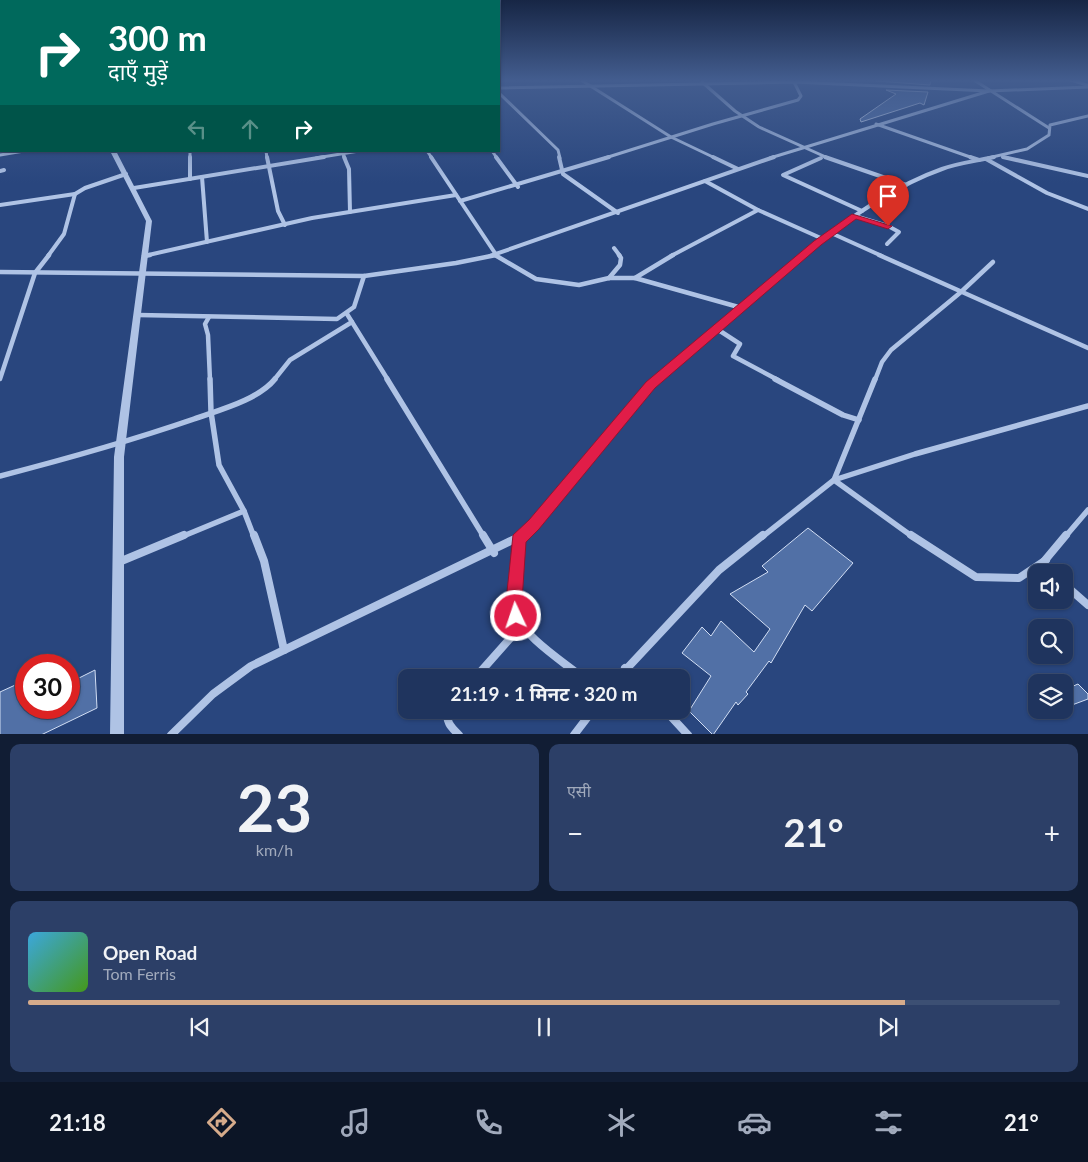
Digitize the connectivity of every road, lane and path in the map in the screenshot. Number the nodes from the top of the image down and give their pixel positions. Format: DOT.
graph roads {
  1 [pos="522,114"];
  2 [pos="635,114"];
  3 [pos="738,114"];
  4 [pos="909,114"];
  5 [pos="1027,114"];
  6 [pos="1088,116"];
  7 [pos="876,124"];
  8 [pos="1049,128"];
  9 [pos="671,137"];
  10 [pos="798,148"];
  11 [pos="18,152"];
  12 [pos="114,152"];
  13 [pos="190,152"];
  14 [pos="266,152"];
  15 [pos="429,152"];
  16 [pos="493,152"];
  17 [pos="342,153"];
  18 [pos="0,155"];
  19 [pos="1000,156"];
  20 [pos="821,158"];
  21 [pos="982,160"];
  22 [pos="269,166"];
  23 [pos="738,169"];
  24 [pos="126,174"];
  25 [pos="563,174"];
  26 [pos="1088,176"];
  27 [pos="202,177"];
  28 [pos="190,179"];
  29 [pos="705,181"];
  30 [pos="906,185"];
  31 [pos="518,187"];
  32 [pos="134,188"];
  33 [pos="75,194"];
  34 [pos="456,196"];
  35 [pos="460,201"];
  36 [pos="0,205"];
  37 [pos="1088,209"];
  38 [pos="758,210"];
  39 [pos="862,211"];
  40 [pos="350,212"];
  41 [pos="618,213"];
  42 [pos="855,216"];
  43 [pos="285,225"];
  44 [pos="832,233"];
  45 [pos="823,239"];
  46 [pos="207,242"];
  47 [pos="887,244"];
  48 [pos="614,248"];
  49 [pos="495,255"];
  50 [pos="144,256"];
  51 [pos="993,262"];
  52 [pos="0,272"];
  53 [pos="36,272"];
  54 [pos="142,274"];
  55 [pos="364,276"];
  56 [pos="609,278"];
  57 [pos="636,278"];
  58 [pos="961,292"];
  59 [pos="742,308"];
  60 [pos="347,314"];
  61 [pos="138,315"];
  62 [pos="210,317"];
  63 [pos="352,322"];
  64 [pos="717,329"];
  65 [pos="1088,348"];
  66 [pos="0,379"];
  67 [pos="1088,406"];
  68 [pos="212,412"];
  69 [pos="859,420"];
  70 [pos="121,444"];
  71 [pos="0,476"];
  72 [pos="834,480"];
  73 [pos="1088,510"];
  74 [pos="244,511"];
  75 [pos="518,539"];
  76 [pos="494,553"];
  77 [pos="1046,560"];
  78 [pos="118,562"];
  79 [pos="1042,564"];
  80 [pos="1073,592"];
  81 [pos="1088,605"];
  82 [pos="522,625"];
  83 [pos="284,650"];
  84 [pos="625,668"];
  85 [pos="483,669"];
  86 [pos="573,669"];
  87 [pos="448,719"];
  88 [pos="585,719"];
  89 [pos="674,719"];
  90 [pos="117,734"];
  91 [pos="171,734"];
  92 [pos="459,734"];
  93 [pos="574,734"];
  94 [pos="688,734"];
  1 -- 25 [label="street"];
  2 -- 9 [label="street"];
  3 -- 9 [label="street"];
  3 -- 10 [label="street"];
  4 -- 7 [label="street"];
  5 -- 8 [label="street"];
  6 -- 8 [label="street"];
  7 -- 10 [label="street"];
  7 -- 21 [label="street"];
  8 -- 19 [label="street"];
  9 -- 23 [label="street"];
  9 -- 25 [label="street"];
  10 -- 20 [label="street"];
  10 -- 23 [label="street"];
  11 -- 18 [label="street"];
  12 -- 24 [label="street"];
  13 -- 28 [label="street"];
  14 -- 22 [label="street"];
  15 -- 34 [label="street"];
  16 -- 31 [label="street"];
  17 -- 22 [label="street"];
  17 -- 40 [label="street"];
  19 -- 21 [label="street"];
  19 -- 26 [label="street"];
  20 -- 30 [label="street"];
  20 -- 39 [label="street"];
  21 -- 30 [label="street"];
  21 -- 37 [label="street"];
  22 -- 27 [label="street"];
  22 -- 43 [label="street"];
  23 -- 29 [label="street"];
  24 -- 32 [label="street"];
  24 -- 33 [label="street"];
  25 -- 31 [label="street"];
  25 -- 41 [label="street"];
  27 -- 28 [label="street"];
  27 -- 46 [label="street"];
  28 -- 32 [label="street"];
  29 -- 38 [label="street"];
  29 -- 41 [label="street"];
  30 -- 39 [label="street"];
  31 -- 35 [label="street"];
  32 -- 50 [label="street"];
  33 -- 36 [label="street"];
  33 -- 53 [label="street"];
  34 -- 35 [label="street"];
  34 -- 40 [label="street"];
  35 -- 49 [label="street"];
  38 -- 45 [label="street"];
  38 -- 57 [label="street"];
  39 -- 42 [label="street"];
  40 -- 43 [label="street"];
  41 -- 49 [label="street"];
  42 -- 44 [label="street"];
  42 -- 47 [label="street"];
  43 -- 46 [label="street"];
  44 -- 45 [label="street"];
  44 -- 58 [label="street"];
  45 -- 59 [label="street"];
  46 -- 50 [label="street"];
  48 -- 56 [label="street"];
  49 -- 55 [label="street"];
  49 -- 56 [label="street"];
  50 -- 54 [label="street"];
  51 -- 58 [label="street"];
  52 -- 53 [label="street"];
  53 -- 54 [label="street"];
  53 -- 66 [label="street"];
  54 -- 55 [label="street"];
  54 -- 61 [label="street"];
  55 -- 60 [label="street"];
  56 -- 57 [label="street"];
  57 -- 59 [label="street"];
  58 -- 65 [label="street"];
  58 -- 69 [label="street"];
  59 -- 64 [label="street"];
  60 -- 62 [label="street"];
  60 -- 63 [label="street"];
  61 -- 62 [label="street"];
  61 -- 70 [label="street"];
  62 -- 68 [label="street"];
  63 -- 68 [label="street"];
  63 -- 76 [label="street"];
  64 -- 69 [label="street"];
  64 -- 75 [label="street"];
  67 -- 72 [label="street"];
  68 -- 70 [label="street"];
  68 -- 74 [label="street"];
  69 -- 72 [label="street"];
  70 -- 71 [label="street"];
  70 -- 78 [label="street"];
  72 -- 77 [label="street"];
  72 -- 84 [label="street"];
  73 -- 77 [label="street"];
  74 -- 78 [label="street"];
  74 -- 83 [label="street"];
  75 -- 76 [label="street"];
  75 -- 82 [label="street"];
  76 -- 83 [label="street"];
  77 -- 79 [label="street"];
  78 -- 90 [label="street"];
  80 -- 81 [label="street"];
  82 -- 85 [label="street"];
  82 -- 86 [label="street"];
  83 -- 91 [label="street"];
  87 -- 92 [label="street"];
  88 -- 93 [label="street"];
  89 -- 94 [label="street"];
}
